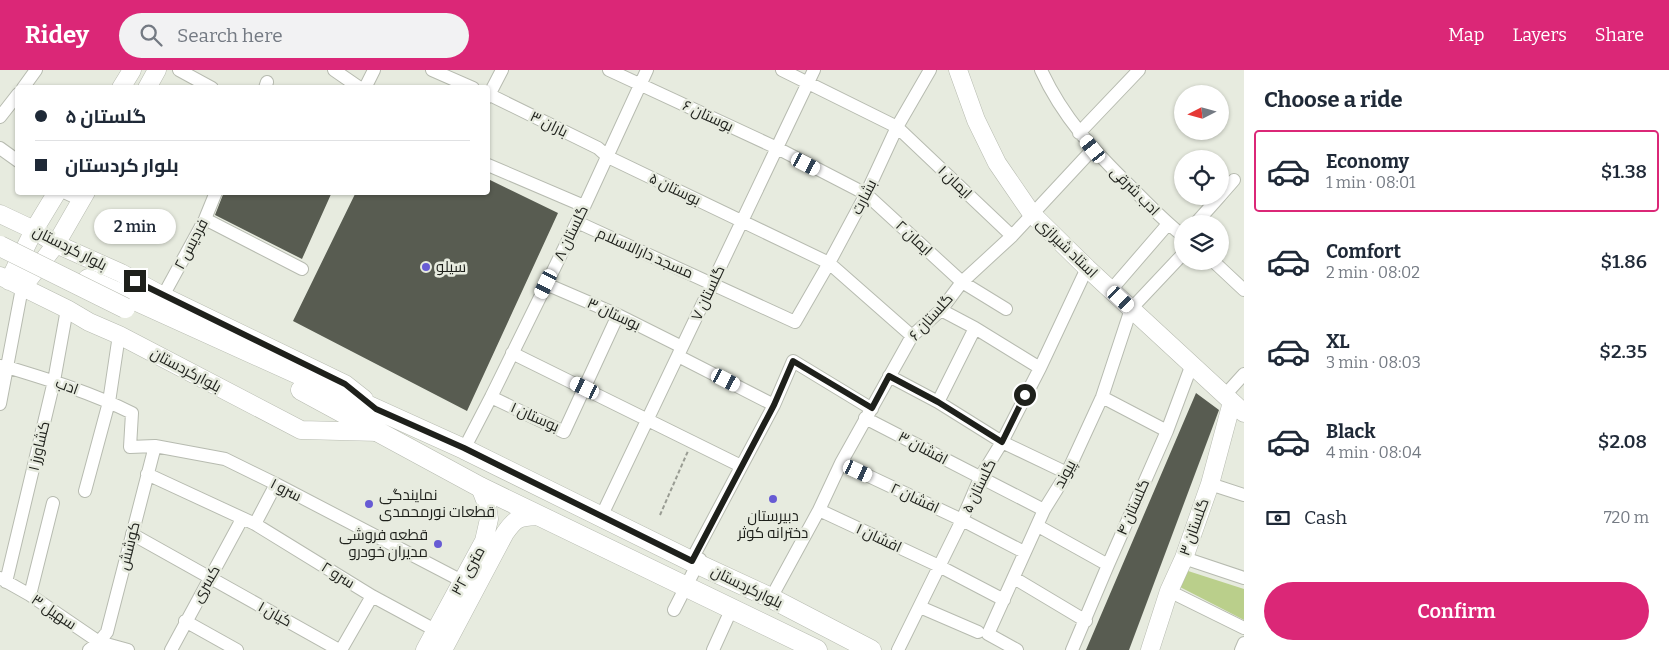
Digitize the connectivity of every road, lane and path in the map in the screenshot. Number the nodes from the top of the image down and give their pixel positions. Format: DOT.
graph roads {
  1 [pos="36,70"];
  2 [pos="132,70"];
  3 [pos="157,70"];
  4 [pos="179,70"];
  5 [pos="334,70"];
  6 [pos="374,70"];
  7 [pos="432,70"];
  8 [pos="502,70"];
  9 [pos="609,70"];
  10 [pos="647,70"];
  11 [pos="782,70"];
  12 [pos="814,70"];
  13 [pos="930,70"];
  14 [pos="958,70"];
  15 [pos="1041,70"];
  16 [pos="1139,70"];
  17 [pos="808,82"];
  18 [pos="640,84"];
  19 [pos="25,85"];
  20 [pos="123,85"];
  21 [pos="149,85"];
  22 [pos="206,85"];
  23 [pos="356,85"];
  24 [pos="366,85"];
  25 [pos="466,85"];
  26 [pos="490,91"];
  27 [pos="490,96"];
  28 [pos="15,98"];
  29 [pos="0,117"];
  30 [pos="897,127"];
  31 [pos="1079,133"];
  32 [pos="0,148"];
  33 [pos="776,148"];
  34 [pos="1093,149"];
  35 [pos="608,156"];
  36 [pos="15,159"];
  37 [pos="490,165"];
  38 [pos="1234,180"];
  39 [pos="1229,186"];
  40 [pos="866,194"];
  41 [pos="55,195"];
  42 [pos="215,195"];
  43 [pos="84,196"];
  44 [pos="1212,205"];
  45 [pos="584,206"];
  46 [pos="0,214"];
  47 [pos="1032,214"];
  48 [pos="1203,215"];
  49 [pos="204,219"];
  50 [pos="577,222"];
  51 [pos="742,222"];
  52 [pos="1168,224"];
  53 [pos="1174,229"];
  54 [pos="34,230"];
  55 [pos="0,235"];
  56 [pos="1012,236"];
  57 [pos="56,244"];
  58 [pos="0,246"];
  59 [pos="829,263"];
  60 [pos="1174,263"];
  61 [pos="1087,268"];
  62 [pos="302,269"];
  63 [pos="1222,270"];
  64 [pos="10,282"];
  65 [pos="962,282"];
  66 [pos="546,284"];
  67 [pos="712,284"];
  68 [pos="1111,290"];
  69 [pos="1244,290"];
  70 [pos="163,296"];
  71 [pos="1006,308"];
  72 [pos="67,309"];
  73 [pos="1131,309"];
  74 [pos="941,310"];
  75 [pos="618,315"];
  76 [pos="794,322"];
  77 [pos="975,328"];
  78 [pos="119,335"];
  79 [pos="912,336"];
  80 [pos="680,352"];
  81 [pos="512,353"];
  82 [pos="1192,364"];
  83 [pos="4,367"];
  84 [pos="1040,368"];
  85 [pos="1244,374"];
  86 [pos="889,376"];
  87 [pos="54,381"];
  88 [pos="585,388"];
  89 [pos="491,397"];
  90 [pos="1102,397"];
  91 [pos="109,402"];
  92 [pos="938,402"];
  93 [pos="1234,403"];
  94 [pos="0,404"];
  95 [pos="774,405"];
  96 [pos="376,409"];
  97 [pos="132,413"];
  98 [pos="869,413"];
  99 [pos="647,420"];
  100 [pos="1168,430"];
  101 [pos="379,432"];
  102 [pos="692,442"];
  103 [pos="1002,442"];
  104 [pos="155,446"];
  105 [pos="464,448"];
  106 [pos="841,463"];
  107 [pos="741,466"];
  108 [pos="1067,473"];
  109 [pos="147,474"];
  110 [pos="980,478"];
  111 [pos="276,484"];
  112 [pos="1210,484"];
  113 [pos="480,486"];
  114 [pos="85,492"];
  115 [pos="1244,495"];
  116 [pos="53,503"];
  117 [pos="819,510"];
  118 [pos="1044,510"];
  119 [pos="540,516"];
  120 [pos="660,516"];
  121 [pos="601,517"];
  122 [pos="242,519"];
  123 [pos="962,520"];
  124 [pos="256,524"];
  125 [pos="1038,526"];
  126 [pos="132,534"];
  127 [pos="1024,552"];
  128 [pos="698,558"];
  129 [pos="1184,558"];
  130 [pos="1108,565"];
  131 [pos="939,566"];
  132 [pos="211,578"];
  133 [pos="1014,578"];
  134 [pos="1244,578"];
  135 [pos="3,580"];
  136 [pos="462,581"];
  137 [pos="686,586"];
  138 [pos="1169,591"];
  139 [pos="30,596"];
  140 [pos="372,596"];
  141 [pos="771,598"];
  142 [pos="1004,600"];
  143 [pos="920,607"];
  144 [pos="732,608"];
  145 [pos="674,610"];
  146 [pos="185,621"];
  147 [pos="1086,621"];
  148 [pos="1244,628"];
  149 [pos="435,630"];
  150 [pos="983,633"];
  151 [pos="1244,643"];
  152 [pos="97,648"];
  153 [pos="128,650"];
  154 [pos="171,650"];
  155 [pos="237,650"];
  156 [pos="340,650"];
  157 [pos="425,650"];
  158 [pos="443,650"];
  159 [pos="713,650"];
  160 [pos="817,650"];
  161 [pos="871,650"];
  162 [pos="898,650"];
  163 [pos="1017,650"];
  164 [pos="1072,650"];
  165 [pos="1150,650"];
  166 [pos="1241,650"];
  1 -- 19 [label="street"];
  2 -- 20 [label="street"];
  3 -- 21 [label="street"];
  4 -- 22 [label="street"];
  5 -- 23 [label="street"];
  6 -- 24 [label="street"];
  7 -- 25 [label="street"];
  8 -- 26 [label="street"];
  9 -- 18 [label="street, بوستان ۶"];
  10 -- 18 [label="street, گلستان ۸"];
  11 -- 17 [label="street, ایمان ۱"];
  12 -- 17 [label="street, گلستان ۷"];
  13 -- 30 [label="street, بشارت"];
  14 -- 47 [label="street, استاد شیرازی"];
  15 -- 31 [label="street, ادب شرقی"];
  16 -- 31 [label="street"];
  17 -- 30 [label="street, ایمان ۱"];
  17 -- 33 [label="street, گلستان ۷"];
  18 -- 33 [label="street, بوستان ۶"];
  18 -- 35 [label="street, گلستان ۸"];
  27 -- 35 [label="street, باران ۳"];
  28 -- 29 [label="street"];
  30 -- 40 [label="street, بشارت"];
  30 -- 56 [label="street, ایمان ۱"];
  31 -- 34 [label="street, ادب شرقی"];
  32 -- 36 [label="street"];
  33 -- 40 [label="street, بوستان ۶"];
  33 -- 51 [label="street, گلستان ۷"];
  34 -- 47 [label="street, گلستان ۶"];
  34 -- 52 [label="street, ادب شرقی"];
  35 -- 45 [label="street, گلستان ۸"];
  35 -- 51 [label="street, بوستان ۵"];
  37 -- 45 [label="street"];
  38 -- 39 [label="street"];
  40 -- 59 [label="street, بشارت"];
  40 -- 65 [label="street, ایمان ۲"];
  41 -- 54 [label="street"];
  42 -- 49 [label="street, فردیس ۲"];
  43 -- 57 [label="street"];
  44 -- 48 [label="street"];
  45 -- 50 [label="street, گلستان ۸"];
  46 -- 54 [label="street, بلوار کردستان"];
  47 -- 56 [label="street, گلستان ۶"];
  47 -- 61 [label="street, استاد شیرازی"];
  49 -- 62 [label="street"];
  49 -- 70 [label="street, فردیس ۲"];
  50 -- 66 [label="street, گلستان ۸"];
  50 -- 67 [label="street, مسجد دارالاسلام"];
  51 -- 59 [label="street, بوستان ۵"];
  51 -- 67 [label="street, گلستان ۷"];
  52 -- 53 [label="street, ادب شرقی"];
  52 -- 68 [label="street"];
  54 -- 57 [label="street, بلوار کردستان"];
  54 -- 64 [label="street"];
  55 -- 96 [label="main road, بلوارکردستان"];
  56 -- 65 [label="street, گلستان ۶"];
  57 -- 64 [label="street"];
  57 -- 70 [label="street, بلوار کردستان"];
  58 -- 101 [label="main road, بلوارکردستان, bridge"];
  59 -- 76 [label="street, بشارت"];
  59 -- 79 [label="street, بوستان ۵"];
  60 -- 73 [label="street"];
  61 -- 68 [label="street, استاد شیرازی"];
  61 -- 84 [label="street, گلستان ۵"];
  63 -- 69 [label="street"];
  64 -- 72 [label="street, بلوارکردستان"];
  64 -- 83 [label="street"];
  65 -- 71 [label="street, ایمان ۲"];
  65 -- 74 [label="street, گلستان ۶"];
  66 -- 75 [label="street, بوستان ۳"];
  66 -- 81 [label="street, گلستان ۸"];
  67 -- 76 [label="street, مسجد دارالاسلام"];
  67 -- 80 [label="street, گلستان ۷"];
  68 -- 73 [label="street, استاد شیرازی"];
  70 -- 96 [label="street, بلوار کردستان"];
  72 -- 78 [label="street, بلوارکردستان"];
  72 -- 87 [label="street, کشاورز ۱"];
  73 -- 82 [label="street, استاد شیرازی"];
  73 -- 90 [label="street, پیوند"];
  74 -- 77 [label="street"];
  74 -- 79 [label="street, گلستان ۶"];
  75 -- 80 [label="street, بوستان ۳"];
  75 -- 88 [label="street"];
  77 -- 84 [label="street"];
  77 -- 92 [label="street"];
  78 -- 91 [label="street"];
  78 -- 101 [label="street, بلوارکردستان"];
  79 -- 86 [label="street, گلستان ۶"];
  80 -- 95 [label="street, بوستان ۳"];
  80 -- 99 [label="street, گلستان ۷"];
  81 -- 88 [label="street"];
  81 -- 89 [label="street, گلستان ۸"];
  82 -- 93 [label="street, استاد شیرازی"];
  82 -- 100 [label="street, گلستان ۴"];
  83 -- 87 [label="street, ادب"];
  83 -- 94 [label="street"];
  84 -- 103 [label="street, گلستان ۵"];
  85 -- 93 [label="street"];
  86 -- 92 [label="street"];
  86 -- 98 [label="street, گلستان ۶"];
  87 -- 91 [label="street, ادب"];
  87 -- 135 [label="street, کشاورز ۱"];
  88 -- 89 [label="street, بوستان ۱"];
  88 -- 99 [label="street"];
  89 -- 105 [label="street, گلستان ۸"];
  90 -- 100 [label="street"];
  90 -- 108 [label="street, پیوند"];
  91 -- 97 [label="street, ادب"];
  91 -- 114 [label="street"];
  92 -- 103 [label="street"];
  93 -- 112 [label="street, گلستان ۳"];
  95 -- 98 [label="street, افشان ۳"];
  95 -- 107 [label="street"];
  96 -- 105 [label="main road, بلوارکردستان"];
  97 -- 104 [label="street, سرو ۱"];
  98 -- 106 [label="street, گلستان ۶"];
  98 -- 110 [label="street, افشان ۳"];
  99 -- 102 [label="street"];
  99 -- 121 [label="street, گلستان ۷"];
  100 -- 130 [label="street, گلستان ۴"];
  101 -- 113 [label="main road, بلوارکردستان"];
  102 -- 107 [label="street"];
  102 -- 120 [label="path"];
  103 -- 108 [label="street"];
  103 -- 110 [label="street, گلستان ۵"];
  104 -- 109 [label="street, کوشش"];
  104 -- 111 [label="street, سرو ۱"];
  105 -- 121 [label="main road, بلوارکردستان"];
  106 -- 117 [label="street, گلستان ۶"];
  106 -- 123 [label="street, افشان ۲"];
  107 -- 128 [label="street"];
  108 -- 118 [label="street, پیوند"];
  109 -- 122 [label="street, سرو ۲"];
  109 -- 126 [label="street, کوشش"];
  110 -- 118 [label="street, افشان ۳"];
  110 -- 123 [label="street, گلستان ۵"];
  111 -- 124 [label="street"];
  111 -- 136 [label="street, سرو ۱"];
  112 -- 115 [label="street"];
  112 -- 129 [label="street, گلستان ۳"];
  113 -- 119 [label="main road, بلوارکردستان"];
  113 -- 136 [label="street, ۳۲ متری"];
  116 -- 139 [label="street"];
  117 -- 131 [label="street, افشان ۱"];
  117 -- 141 [label="street, گلستان ۶"];
  118 -- 125 [label="street, پیوند"];
  119 -- 137 [label="main road, بلوارکردستان"];
  119 -- 158 [label="street, ۳۲ متری"];
  121 -- 128 [label="main road, بلوارکردستان"];
  122 -- 124 [label="street, سرو ۲"];
  122 -- 132 [label="street, کسری"];
  123 -- 127 [label="street, افشان ۲"];
  123 -- 131 [label="street, گلستان ۵"];
  124 -- 140 [label="street, سرو ۲"];
  125 -- 127 [label="street, پیوند"];
  125 -- 130 [label="street"];
  126 -- 132 [label="street, کیان ۱"];
  126 -- 152 [label="street, کوشش"];
  127 -- 133 [label="street, پیوند"];
  128 -- 137 [label="street"];
  128 -- 141 [label="main road, بلوارکردستان"];
  129 -- 134 [label="street"];
  129 -- 138 [label="street, گلستان ۳"];
  130 -- 147 [label="street, گلستان ۴"];
  131 -- 142 [label="street, افشان ۱"];
  131 -- 143 [label="street, گلستان ۵"];
  132 -- 146 [label="street, کسری"];
  132 -- 156 [label="street, کیان ۱"];
  133 -- 142 [label="street, پیوند"];
  133 -- 147 [label="street"];
  135 -- 139 [label="street, سهیل ۳"];
  136 -- 149 [label="street, ۳۲ متری"];
  137 -- 144 [label="main road, بلوارکردستان"];
  137 -- 145 [label="street"];
  138 -- 148 [label="street"];
  138 -- 165 [label="street, گلستان ۳"];
  139 -- 152 [label="street, سهیل ۳"];
  140 -- 149 [label="street, سرو ۲"];
  140 -- 156 [label="street"];
  141 -- 161 [label="main road, بلوارکردستان"];
  142 -- 150 [label="street, پیوند"];
  143 -- 150 [label="street"];
  143 -- 162 [label="street, گلستان ۵"];
  144 -- 159 [label="street"];
  144 -- 160 [label="main road, بلوارکردستان"];
  146 -- 154 [label="street, کسری"];
  146 -- 155 [label="street"];
  147 -- 164 [label="street, گلستان ۴"];
  149 -- 157 [label="street, ۳۲ متری"];
  150 -- 163 [label="street"];
  151 -- 166 [label="street"];
  152 -- 153 [label="street, سهیل ۳"];
}
